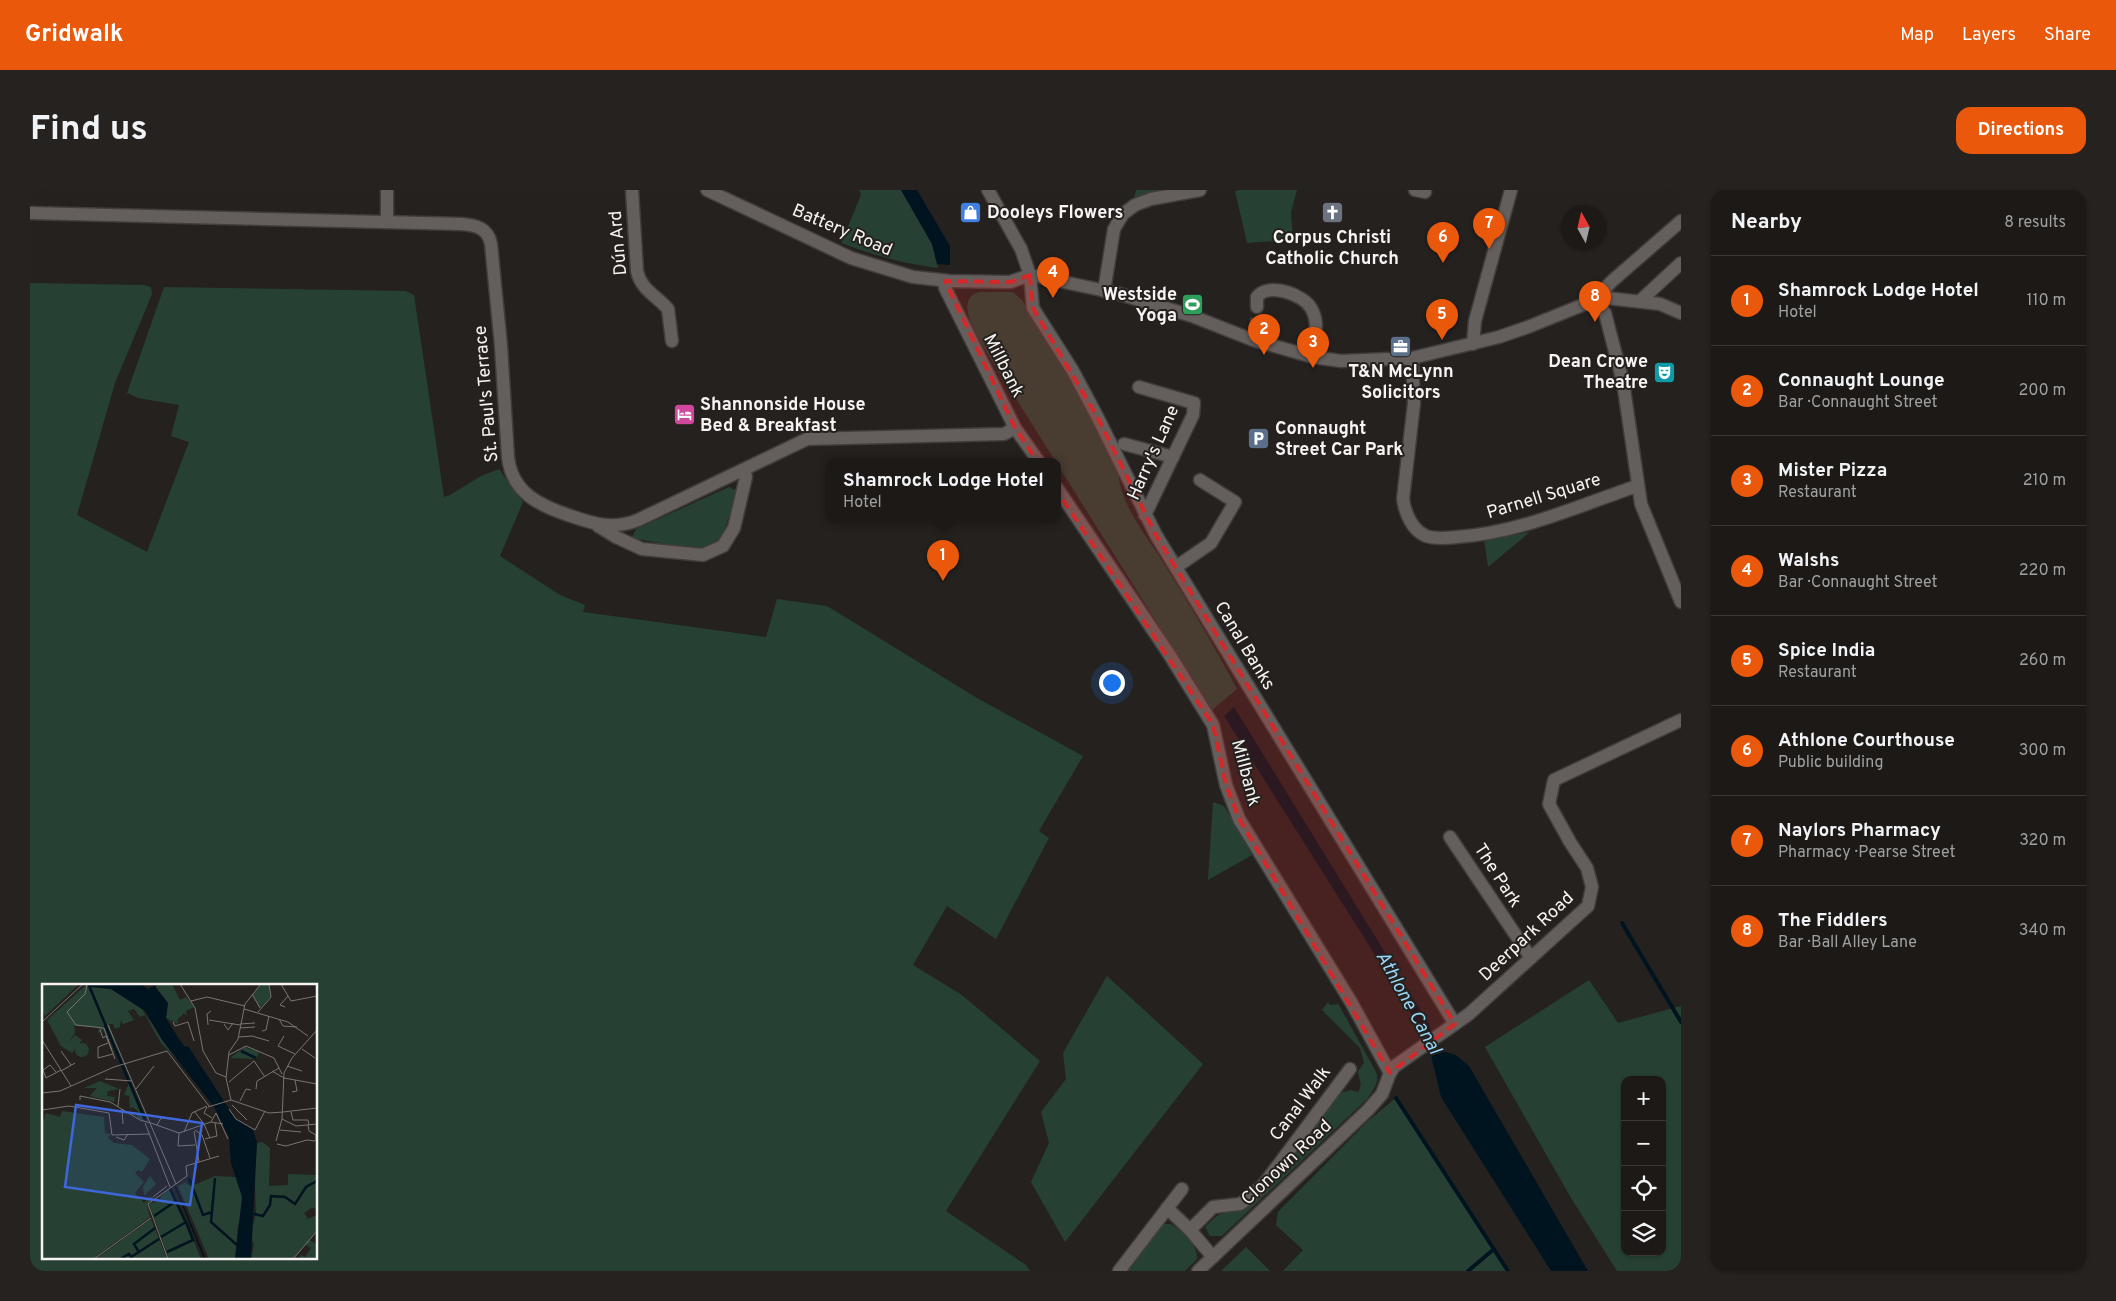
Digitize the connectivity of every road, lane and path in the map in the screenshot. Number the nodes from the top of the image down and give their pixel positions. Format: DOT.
graph roads {
  1 [pos="387,190"];
  2 [pos="632,190"];
  3 [pos="707,190"];
  4 [pos="988,190"];
  5 [pos="1200,190"];
  6 [pos="1511,190"];
  7 [pos="30,213"];
  8 [pos="1681,221"];
  9 [pos="387,222"];
  10 [pos="1681,263"];
  11 [pos="1030,275"];
  12 [pos="948,281"];
  13 [pos="1104,291"];
  14 [pos="1597,298"];
  15 [pos="1640,301"];
  16 [pos="1257,307"];
  17 [pos="1681,313"];
  18 [pos="1316,327"];
  19 [pos="672,340"];
  20 [pos="1313,344"];
  21 [pos="1473,344"];
  22 [pos="1309,357"];
  23 [pos="1412,358"];
  24 [pos="1139,387"];
  25 [pos="1015,428"];
  26 [pos="1124,444"];
  27 [pos="1172,457"];
  28 [pos="1036,458"];
  29 [pos="744,470"];
  30 [pos="1200,480"];
  31 [pos="1637,486"];
  32 [pos="1061,494"];
  33 [pos="1145,515"];
  34 [pos="598,526"];
  35 [pos="1176,567"];
  36 [pos="1681,602"];
  37 [pos="1681,720"];
  38 [pos="1450,837"];
  39 [pos="1531,958"];
  40 [pos="1450,1028"];
  41 [pos="1350,1069"];
  42 [pos="1390,1072"];
  43 [pos="1182,1189"];
  44 [pos="1167,1208"];
  45 [pos="1190,1230"];
  46 [pos="1213,1257"];
  47 [pos="1119,1271"];
  48 [pos="1198,1271"];
  1 -- 9 [label="street"];
  2 -- 19 [label="street, Dún Ard"];
  3 -- 12 [label="street, Battery Road"];
  4 -- 11 [label="street, Canal Banks"];
  5 -- 13 [label="street"];
  6 -- 21 [label="street"];
  7 -- 9 [label="street"];
  8 -- 14 [label="street"];
  9 -- 34 [label="street, St. Paul's Terrace"];
  10 -- 15 [label="street"];
  11 -- 12 [label="street, Battery Road"];
  11 -- 13 [label="street"];
  11 -- 33 [label="street, Canal Banks"];
  12 -- 25 [label="street, Millbank"];
  13 -- 22 [label="street"];
  14 -- 15 [label="street"];
  14 -- 21 [label="street"];
  14 -- 31 [label="street"];
  15 -- 17 [label="street"];
  16 -- 18 [label="street"];
  20 -- 22 [label="street"];
  21 -- 23 [label="street"];
  22 -- 23 [label="street"];
  23 -- 31 [label="street, Parnell Square"];
  24 -- 27 [label="street, Harry's Lane"];
  25 -- 28 [label="street, Millbank"];
  25 -- 29 [label="street, St. Paul's Terrace"];
  26 -- 27 [label="street"];
  27 -- 33 [label="street, Harry's Lane"];
  29 -- 34 [label="street, St. Paul's Terrace"];
  29 -- 34 [label="street"];
  30 -- 35 [label="street"];
  31 -- 36 [label="street"];
  32 -- 42 [label="street, Millbank"];
  33 -- 35 [label="street, Canal Banks"];
  35 -- 40 [label="street, Canal Banks"];
  37 -- 39 [label="street, Deerpark Road"];
  38 -- 39 [label="street, The Park"];
  39 -- 40 [label="street, Deerpark Road"];
  40 -- 42 [label="street, Deerpark Road"];
  41 -- 45 [label="street, Canal Walk"];
  42 -- 46 [label="street, Clonown Road"];
  43 -- 44 [label="street"];
  44 -- 45 [label="street"];
  44 -- 47 [label="street"];
  45 -- 46 [label="street"];
  46 -- 48 [label="street, Clonown Road"];
}
